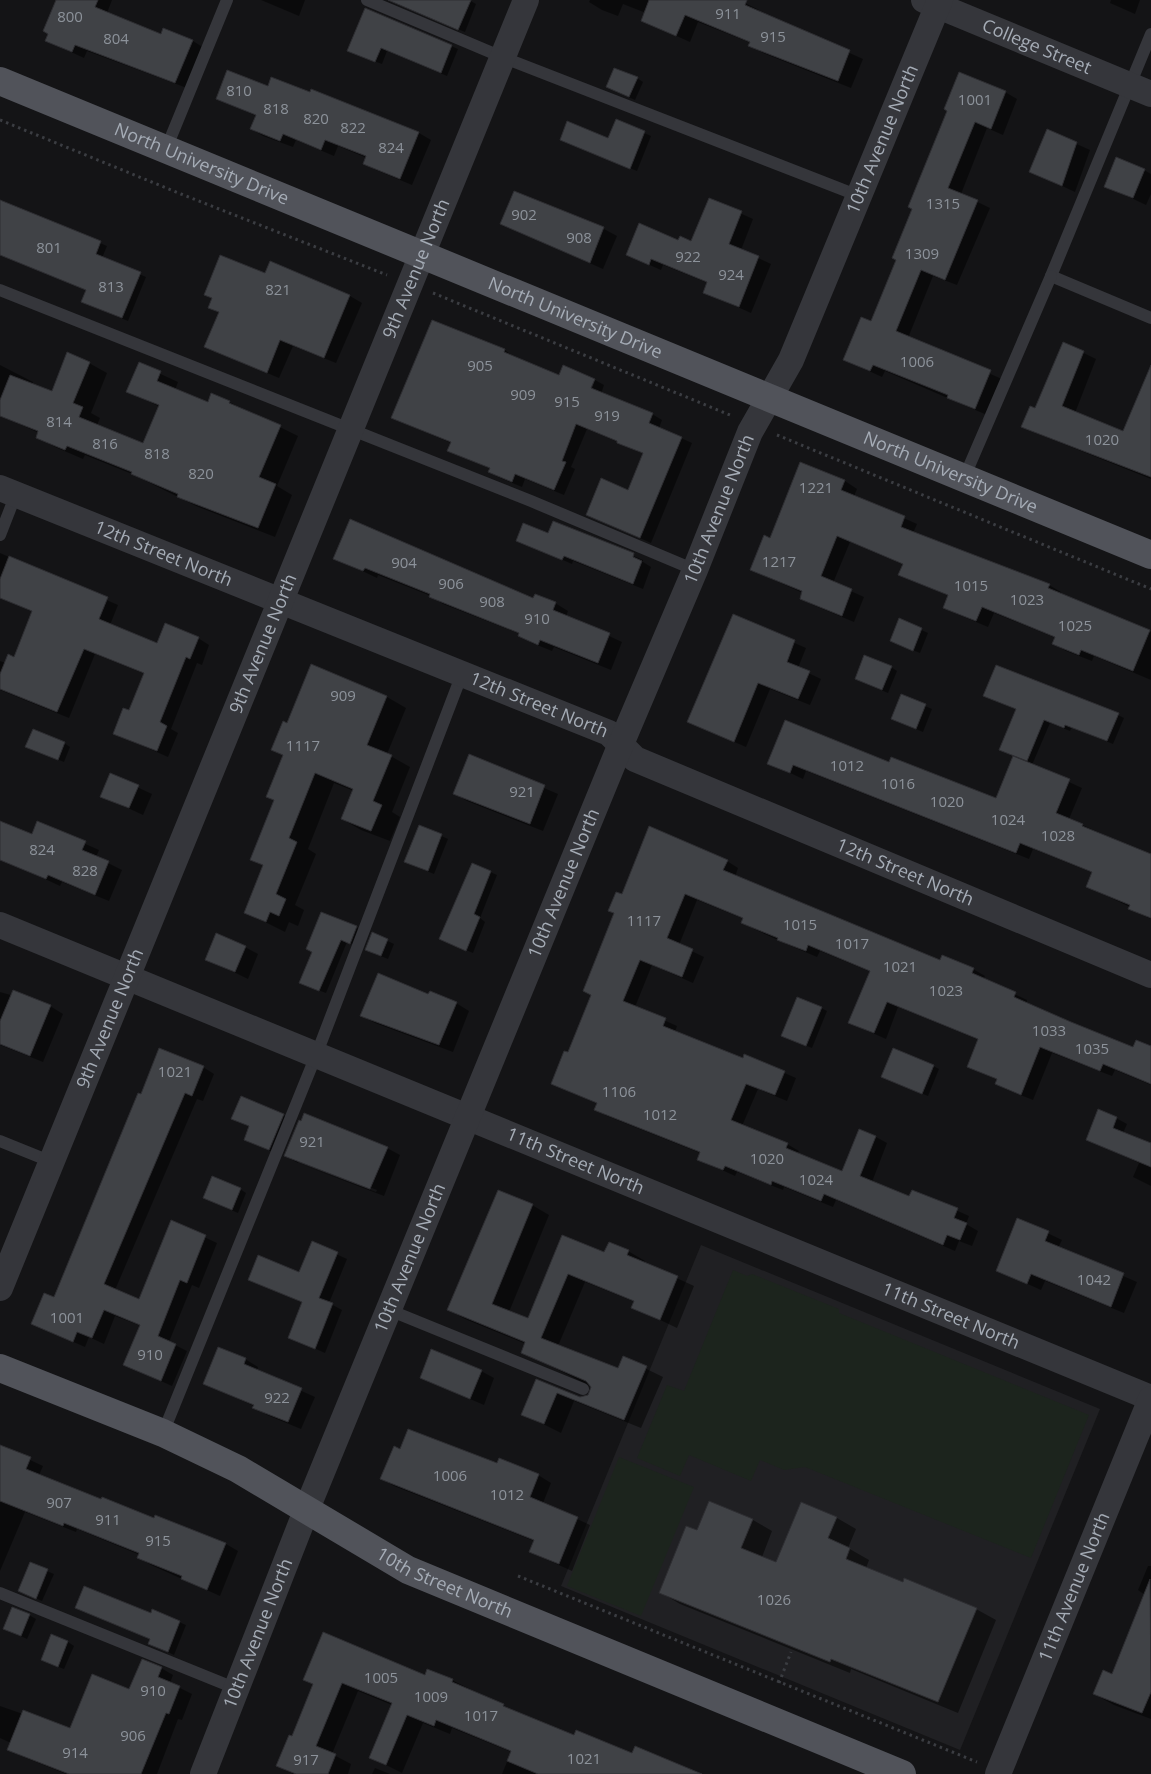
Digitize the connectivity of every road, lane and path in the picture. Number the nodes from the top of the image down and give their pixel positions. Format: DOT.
graph roads {
  1 [pos="227,0"];
  2 [pos="367,0"];
  3 [pos="526,0"];
  4 [pos="934,2"];
  5 [pos="1151,34"];
  6 [pos="502,57"];
  7 [pos="0,81"];
  8 [pos="1140,90"];
  9 [pos="0,120"];
  10 [pos="166,149"];
  11 [pos="859,196"];
  12 [pos="421,254"];
  13 [pos="1051,276"];
  14 [pos="409,284"];
  15 [pos="0,290"];
  16 [pos="1151,318"];
  17 [pos="771,397"];
  18 [pos="753,426"];
  19 [pos="350,430"];
  20 [pos="964,478"];
  21 [pos="8,491"];
  22 [pos="0,535"];
  23 [pos="1151,555"];
  24 [pos="695,570"];
  25 [pos="1151,589"];
  26 [pos="280,601"];
  27 [pos="462,674"];
  28 [pos="621,744"];
  29 [pos="0,925"];
  30 [pos="1151,975"];
  31 [pos="129,977"];
  32 [pos="317,1053"];
  33 [pos="467,1118"];
  34 [pos="0,1140"];
  35 [pos="52,1162"];
  36 [pos="0,1288"];
  37 [pos="389,1310"];
  38 [pos="0,1368"];
  39 [pos="583,1389"];
  40 [pos="1151,1398"];
  41 [pos="163,1433"];
  42 [pos="306,1511"];
  43 [pos="518,1576"];
  44 [pos="0,1593"];
  45 [pos="791,1652"];
  46 [pos="779,1683"];
  47 [pos="237,1689"];
  48 [pos="989,1769"];
  49 [pos="203,1774"];
  50 [pos="902,1774"];
  1 -- 10 [label="lane"];
  2 -- 6 [label="lane"];
  3 -- 6 [label="street, 9th Avenue North"];
  4 -- 8 [label="street, College Street"];
  4 -- 11 [label="street, 10th Avenue North"];
  5 -- 8 [label="lane"];
  6 -- 11 [label="lane"];
  6 -- 12 [label="street, 9th Avenue North"];
  7 -- 10 [label="main road, North University Drive"];
  8 -- 13 [label="lane"];
  9 -- 14 [label="path"];
  10 -- 12 [label="main road, North University Drive"];
  11 -- 17 [label="street, 10th Avenue North"];
  12 -- 14 [label="street, 9th Avenue North"];
  12 -- 17 [label="main road, North University Drive"];
  13 -- 16 [label="lane"];
  13 -- 20 [label="lane"];
  14 -- 18 [label="path"];
  14 -- 19 [label="street, 9th Avenue North"];
  15 -- 19 [label="lane"];
  17 -- 18 [label="street, 10th Avenue North"];
  17 -- 20 [label="main road, North University Drive"];
  18 -- 24 [label="street, 10th Avenue North"];
  18 -- 25 [label="path"];
  19 -- 24 [label="lane"];
  19 -- 26 [label="street, 9th Avenue North"];
  20 -- 23 [label="main road, North University Drive"];
  21 -- 22 [label="lane"];
  21 -- 26 [label="street, 12th Street North"];
  24 -- 28 [label="street, 10th Avenue North"];
  26 -- 27 [label="street, 12th Street North"];
  26 -- 31 [label="street, 9th Avenue North"];
  27 -- 28 [label="street, 12th Street North"];
  27 -- 32 [label="lane"];
  28 -- 30 [label="street, 12th Street North"];
  28 -- 33 [label="street, 10th Avenue North"];
  29 -- 31 [label="street, 11th Street North"];
  31 -- 32 [label="street, 11th Street North"];
  31 -- 35 [label="street, 9th Avenue North"];
  32 -- 33 [label="street, 11th Street North"];
  32 -- 41 [label="lane"];
  33 -- 37 [label="street, 10th Avenue North"];
  33 -- 40 [label="street, 11th Street North"];
  34 -- 35 [label="lane"];
  35 -- 36 [label="street, 9th Avenue North"];
  37 -- 39 [label="lane"];
  37 -- 42 [label="street, 10th Avenue North"];
  38 -- 41 [label="main road, 10th Street North"];
  40 -- 48 [label="street, 11th Avenue North"];
  41 -- 42 [label="main road, 10th Street North"];
  42 -- 47 [label="street, 10th Avenue North"];
  42 -- 50 [label="main road, 10th Street North"];
  43 -- 46 [label="path"];
  44 -- 47 [label="lane"];
  45 -- 46 [label="path"];
  46 -- 48 [label="path"];
  47 -- 49 [label="street, 10th Avenue North"];
}
